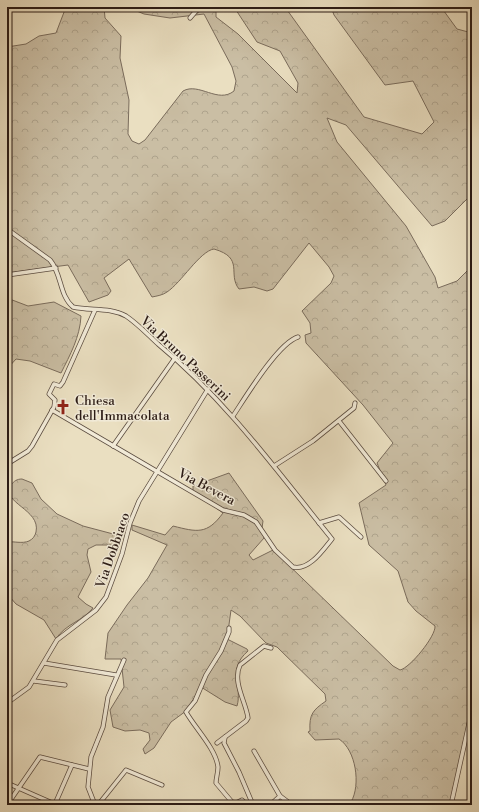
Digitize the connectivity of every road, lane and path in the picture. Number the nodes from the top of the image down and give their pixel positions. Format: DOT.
graph roads {
  1 [pos="204,7"];
  2 [pos="190,18"];
  3 [pos="7,229"];
  4 [pos="56,268"];
  5 [pos="7,275"];
  6 [pos="95,310"];
  7 [pos="298,336"];
  8 [pos="175,358"];
  9 [pos="208,389"];
  10 [pos="355,403"];
  11 [pos="52,410"];
  12 [pos="232,416"];
  13 [pos="339,421"];
  14 [pos="113,446"];
  15 [pos="7,464"];
  16 [pos="274,466"];
  17 [pos="159,472"];
  18 [pos="386,481"];
  19 [pos="319,523"];
  20 [pos="361,537"];
  21 [pos="332,539"];
  22 [pos="229,628"];
  23 [pos="271,648"];
  24 [pos="124,660"];
  25 [pos="44,663"];
  26 [pos="116,675"];
  27 [pos="34,681"];
  28 [pos="65,685"];
  29 [pos="7,703"];
  30 [pos="472,710"];
  31 [pos="225,737"];
  32 [pos="217,743"];
  33 [pos="254,751"];
  34 [pos="72,765"];
  35 [pos="89,769"];
  36 [pos="7,784"];
  37 [pos="162,785"];
  38 [pos="18,788"];
  39 [pos="280,796"];
  40 [pos="7,805"];
  41 [pos="56,805"];
  42 [pos="97,805"];
  43 [pos="247,805"];
  44 [pos="253,805"];
  45 [pos="270,805"];
  46 [pos="292,805"];
  47 [pos="451,805"];
  1 -- 2 [label="street"];
  3 -- 4 [label="street"];
  4 -- 5 [label="street"];
  4 -- 6 [label="street, Via Bruno Passerini"];
  6 -- 8 [label="street, Via Bruno Passerini"];
  6 -- 11 [label="street"];
  7 -- 12 [label="street"];
  8 -- 9 [label="street, Via Bruno Passerini"];
  8 -- 14 [label="street"];
  9 -- 12 [label="street, Via Bruno Passerini"];
  9 -- 17 [label="street, Via Dobbiaco"];
  10 -- 13 [label="street"];
  11 -- 14 [label="street"];
  11 -- 15 [label="street"];
  12 -- 16 [label="street, Via Bruno Passerini"];
  13 -- 16 [label="street"];
  13 -- 18 [label="street"];
  14 -- 17 [label="street"];
  16 -- 19 [label="street, Via Bruno Passerini"];
  17 -- 21 [label="street, Via Bevera"];
  17 -- 25 [label="street, Via Dobbiaco"];
  19 -- 20 [label="street"];
  19 -- 21 [label="street, Via Bruno Passerini"];
  22 -- 43 [label="street"];
  23 -- 31 [label="street"];
  24 -- 26 [label="street"];
  25 -- 26 [label="street"];
  25 -- 27 [label="street, Via Dobbiaco"];
  26 -- 35 [label="street"];
  27 -- 28 [label="street"];
  27 -- 29 [label="street, Via Dobbiaco"];
  30 -- 47 [label="street"];
  31 -- 32 [label="street"];
  31 -- 44 [label="street"];
  33 -- 39 [label="street"];
  34 -- 35 [label="street"];
  34 -- 38 [label="street"];
  34 -- 41 [label="street"];
  35 -- 42 [label="street"];
  36 -- 38 [label="street"];
  37 -- 42 [label="street"];
  38 -- 40 [label="street"];
  38 -- 41 [label="street"];
  39 -- 45 [label="street"];
  39 -- 46 [label="street"];
}
